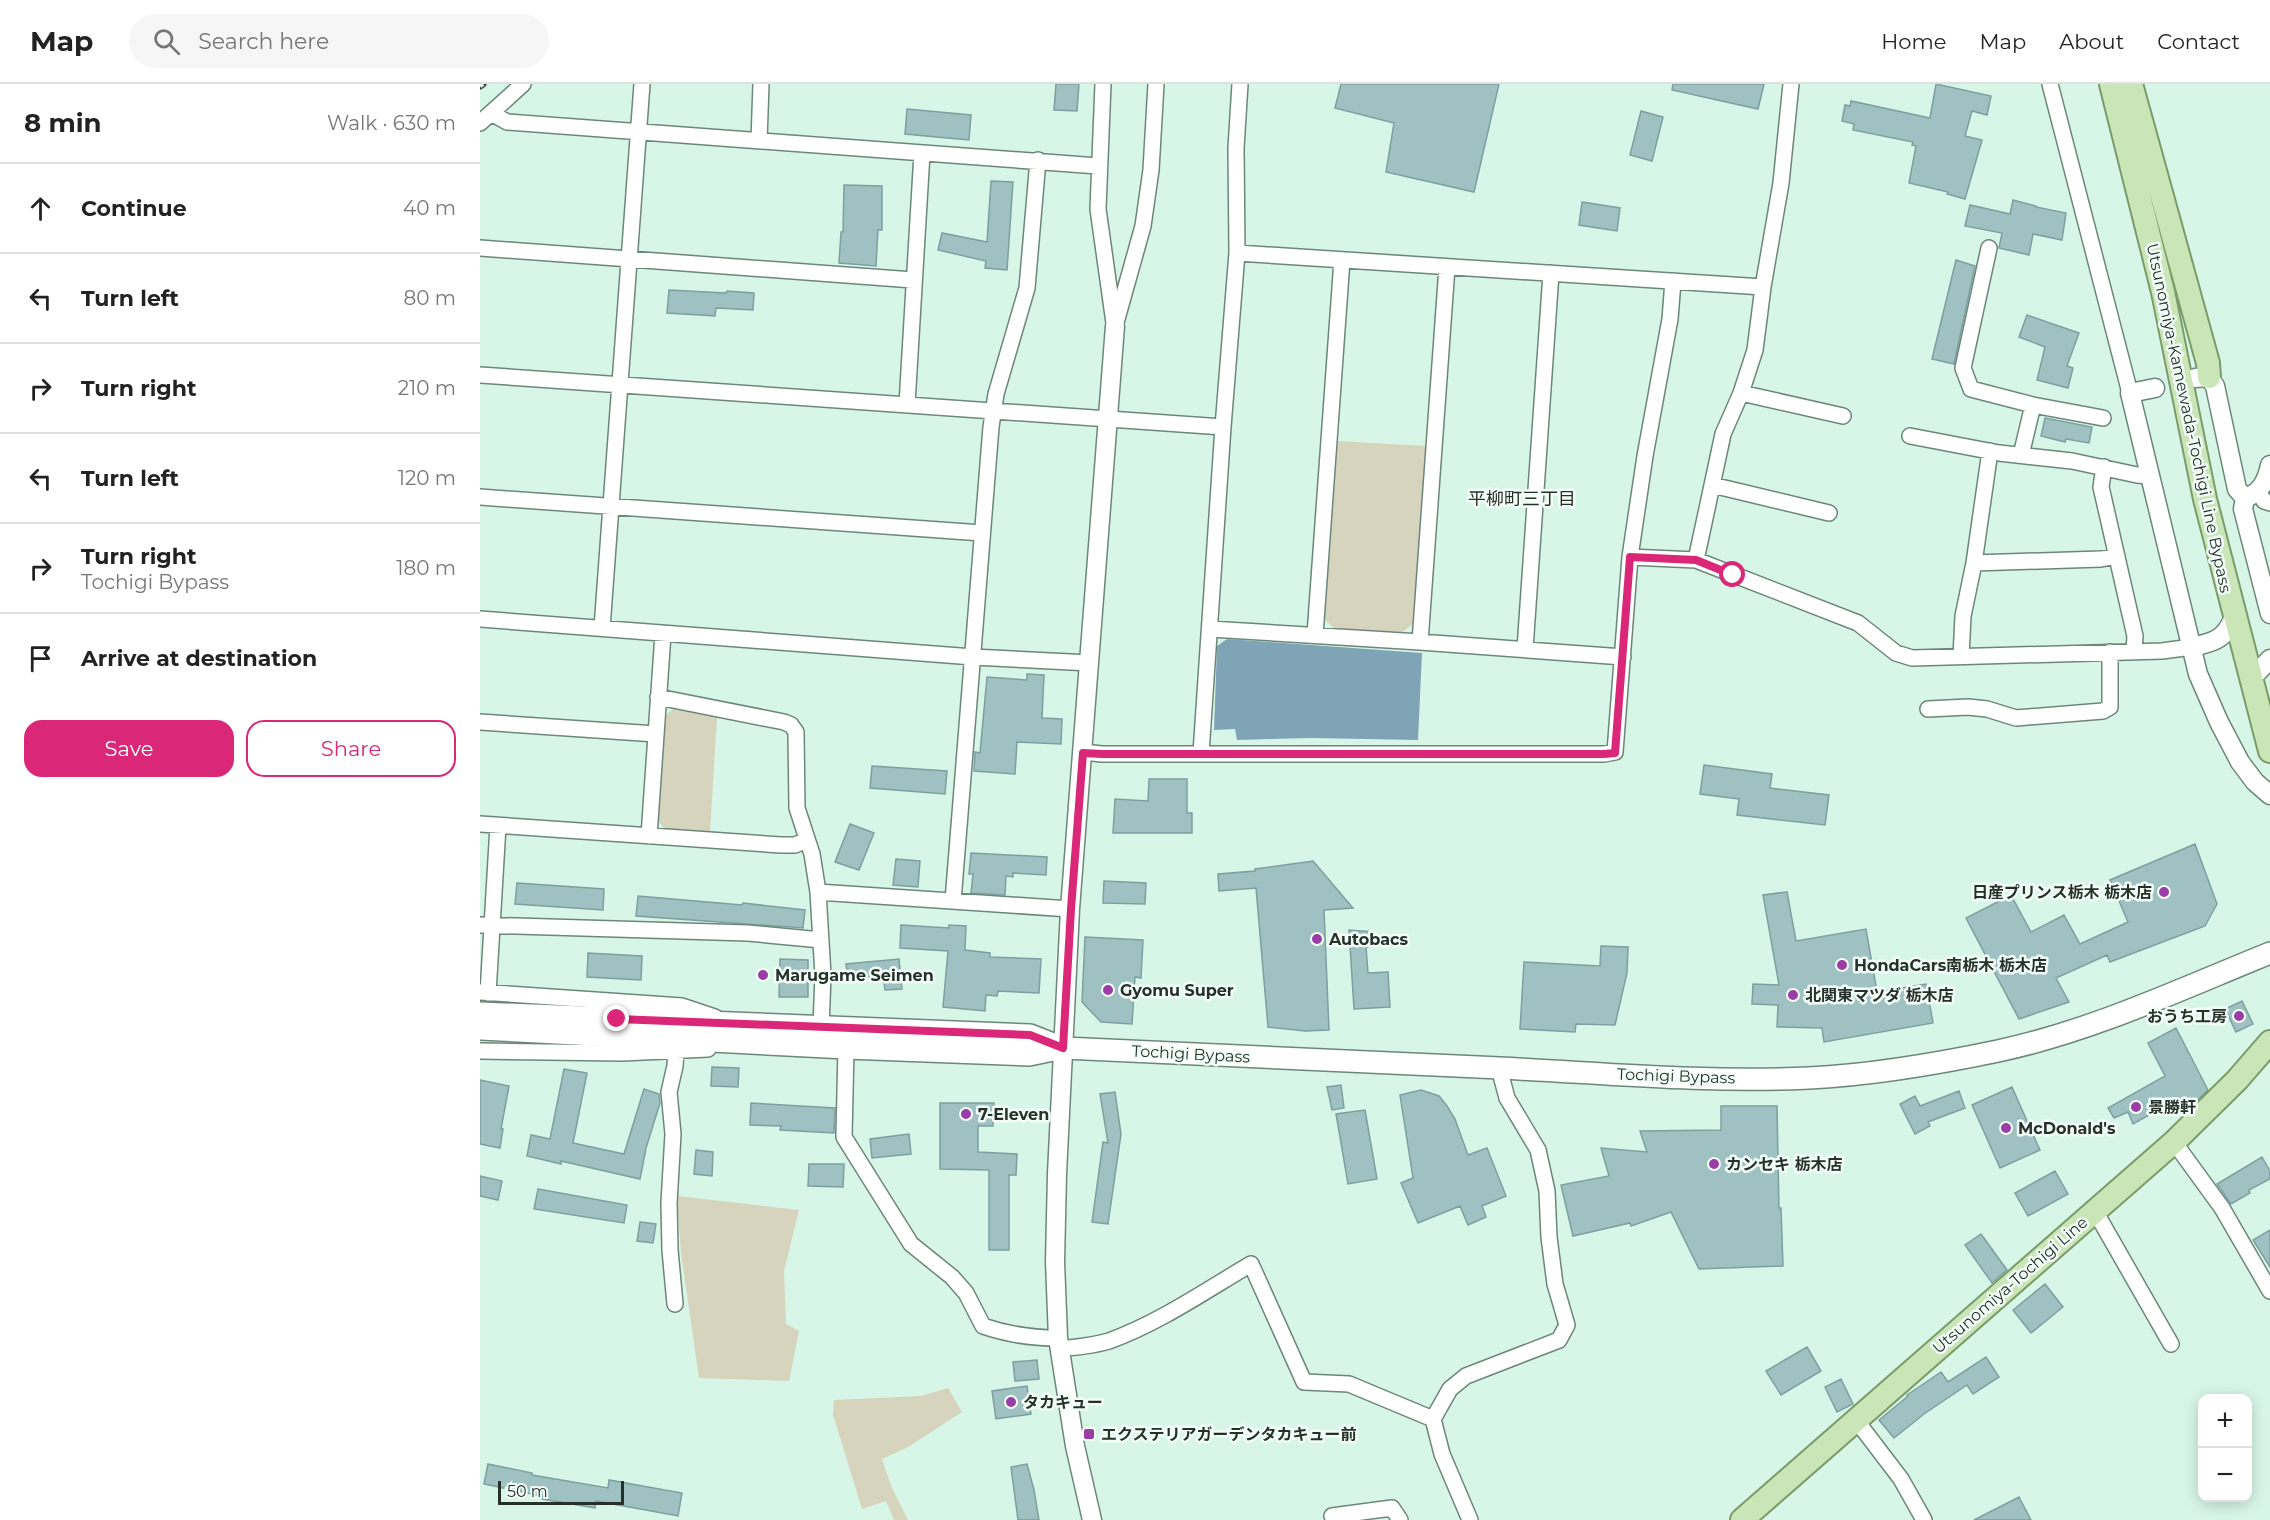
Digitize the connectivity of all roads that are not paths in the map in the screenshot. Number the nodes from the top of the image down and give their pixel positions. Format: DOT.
graph roads {
  1 [pos="524,84"];
  2 [pos="642,84"];
  3 [pos="761,84"];
  4 [pos="1103,84"];
  5 [pos="1156,84"];
  6 [pos="1240,84"];
  7 [pos="1791,84"];
  8 [pos="2050,84"];
  9 [pos="2111,84"];
  10 [pos="2131,84"];
  11 [pos="485,118"];
  12 [pos="639,132"];
  13 [pos="759,141"];
  14 [pos="922,153"];
  15 [pos="1038,160"];
  16 [pos="1098,166"];
  17 [pos="2147,182"];
  18 [pos="480,248"];
  19 [pos="1989,248"];
  20 [pos="1237,253"];
  21 [pos="630,259"];
  22 [pos="1342,260"];
  23 [pos="1447,267"];
  24 [pos="1551,273"];
  25 [pos="913,280"];
  26 [pos="1673,281"];
  27 [pos="1763,287"];
  28 [pos="1115,326"];
  29 [pos="480,375"];
  30 [pos="2202,378"];
  31 [pos="621,386"];
  32 [pos="2155,388"];
  33 [pos="1741,393"];
  34 [pos="2130,393"];
  35 [pos="907,404"];
  36 [pos="2033,405"];
  37 [pos="992,412"];
  38 [pos="1843,416"];
  39 [pos="2103,418"];
  40 [pos="1107,419"];
  41 [pos="1223,427"];
  42 [pos="1911,436"];
  43 [pos="1990,451"];
  44 [pos="2021,456"];
  45 [pos="2270,465"];
  46 [pos="2104,467"];
  47 [pos="2150,476"];
  48 [pos="1712,485"];
  49 [pos="480,497"];
  50 [pos="2258,498"];
  51 [pos="611,507"];
  52 [pos="1829,513"];
  53 [pos="982,533"];
  54 [pos="2117,556"];
  55 [pos="1630,557"];
  56 [pos="1696,560"];
  57 [pos="1974,563"];
  58 [pos="2270,614"];
  59 [pos="2234,617"];
  60 [pos="480,619"];
  61 [pos="602,627"];
  62 [pos="1210,629"];
  63 [pos="663,634"];
  64 [pos="1315,635"];
  65 [pos="1420,642"];
  66 [pos="2192,647"];
  67 [pos="1525,650"];
  68 [pos="2134,651"];
  69 [pos="2110,652"];
  70 [pos="973,657"];
  71 [pos="1623,657"];
  72 [pos="1961,657"];
  73 [pos="2270,659"];
  74 [pos="1090,663"];
  75 [pos="2251,679"];
  76 [pos="658,697"];
  77 [pos="1928,709"];
  78 [pos="480,722"];
  79 [pos="656,734"];
  80 [pos="2270,751"];
  81 [pos="1083,753"];
  82 [pos="1201,753"];
  83 [pos="2270,795"];
  84 [pos="480,824"];
  85 [pos="498,826"];
  86 [pos="650,836"];
  87 [pos="807,840"];
  88 [pos="818,892"];
  89 [pos="953,901"];
  90 [pos="1071,909"];
  91 [pos="486,925"];
  92 [pos="821,939"];
  93 [pos="2270,953"];
  94 [pos="484,992"];
  95 [pos="480,1013"];
  96 [pos="730,1024"];
  97 [pos="821,1027"];
  98 [pos="480,1029"];
  99 [pos="742,1042"];
  100 [pos="2270,1042"];
  101 [pos="846,1048"];
  102 [pos="1063,1048"];
  103 [pos="480,1051"];
  104 [pos="676,1051"];
  105 [pos="1499,1068"];
  106 [pos="2174,1142"];
  107 [pos="2095,1211"];
  108 [pos="2270,1291"];
  109 [pos="675,1304"];
  110 [pos="1059,1343"];
  111 [pos="2171,1344"];
  112 [pos="1433,1419"];
  113 [pos="1856,1420"];
  114 [pos="1332,1516"];
  115 [pos="1092,1520"];
  116 [pos="1400,1520"];
  117 [pos="1470,1520"];
  118 [pos="1742,1520"];
  119 [pos="1924,1520"];
  1 -- 11 [label="street"];
  2 -- 12 [label="street"];
  3 -- 13 [label="street"];
  4 -- 16 [label="street"];
  5 -- 28 [label="street"];
  6 -- 20 [label="street"];
  7 -- 27 [label="street"];
  8 -- 34 [label="street"];
  9 -- 17 [label="main road, Utsunomiya-Kamewada-Tochigi Line Bypass"];
  10 -- 17 [label="main road"];
  11 -- 12 [label="street"];
  12 -- 13 [label="street"];
  12 -- 21 [label="street"];
  13 -- 14 [label="street"];
  14 -- 15 [label="street"];
  14 -- 25 [label="street"];
  15 -- 16 [label="street"];
  15 -- 37 [label="street"];
  16 -- 28 [label="street"];
  17 -- 30 [label="main road"];
  17 -- 59 [label="main road, Utsunomiya-Kamewada-Tochigi Line Bypass"];
  18 -- 21 [label="street"];
  19 -- 36 [label="street"];
  20 -- 22 [label="street"];
  20 -- 41 [label="street"];
  21 -- 25 [label="street"];
  21 -- 31 [label="street"];
  22 -- 23 [label="street"];
  22 -- 64 [label="street"];
  23 -- 24 [label="street"];
  23 -- 65 [label="street"];
  24 -- 26 [label="street"];
  24 -- 67 [label="street"];
  25 -- 35 [label="street"];
  26 -- 27 [label="street"];
  26 -- 55 [label="street"];
  27 -- 33 [label="street"];
  28 -- 40 [label="street"];
  29 -- 31 [label="street"];
  30 -- 50 [label="street"];
  31 -- 35 [label="street"];
  31 -- 51 [label="street"];
  32 -- 34 [label="street"];
  33 -- 38 [label="street"];
  33 -- 48 [label="street"];
  34 -- 47 [label="street"];
  35 -- 37 [label="street"];
  36 -- 39 [label="street"];
  36 -- 44 [label="street"];
  37 -- 40 [label="street"];
  37 -- 53 [label="street"];
  40 -- 41 [label="street"];
  40 -- 74 [label="street"];
  41 -- 62 [label="street"];
  42 -- 43 [label="street"];
  43 -- 44 [label="street"];
  43 -- 57 [label="street"];
  44 -- 46 [label="street"];
  45 -- 50 [label="street"];
  46 -- 47 [label="street"];
  46 -- 54 [label="street"];
  47 -- 66 [label="street"];
  48 -- 52 [label="street"];
  48 -- 56 [label="street"];
  49 -- 51 [label="street"];
  50 -- 58 [label="street"];
  51 -- 53 [label="street"];
  51 -- 61 [label="street"];
  53 -- 70 [label="street"];
  54 -- 57 [label="street"];
  54 -- 68 [label="street"];
  55 -- 56 [label="street"];
  55 -- 71 [label="street"];
  56 -- 72 [label="street"];
  57 -- 72 [label="street"];
  59 -- 66 [label="street"];
  59 -- 75 [label="main road, Utsunomiya-Kamewada-Tochigi Line Bypass"];
  60 -- 61 [label="street"];
  61 -- 63 [label="street"];
  62 -- 64 [label="street"];
  62 -- 82 [label="street"];
  63 -- 70 [label="street"];
  63 -- 76 [label="street"];
  64 -- 65 [label="street"];
  65 -- 67 [label="street"];
  66 -- 68 [label="street"];
  66 -- 83 [label="street"];
  67 -- 71 [label="street"];
  68 -- 69 [label="street"];
  69 -- 72 [label="street"];
  69 -- 77 [label="street"];
  70 -- 74 [label="street"];
  70 -- 89 [label="street"];
  71 -- 82 [label="street"];
  73 -- 75 [label="street"];
  74 -- 81 [label="street"];
  75 -- 80 [label="main road, Utsunomiya-Kamewada-Tochigi Line Bypass"];
  76 -- 79 [label="street"];
  76 -- 87 [label="street"];
  78 -- 79 [label="street"];
  79 -- 86 [label="street"];
  81 -- 82 [label="street"];
  81 -- 90 [label="street"];
  84 -- 85 [label="street"];
  85 -- 86 [label="street"];
  85 -- 91 [label="street"];
  86 -- 87 [label="street"];
  87 -- 88 [label="street"];
  88 -- 89 [label="street"];
  88 -- 92 [label="street"];
  89 -- 90 [label="street"];
  90 -- 102 [label="street"];
  91 -- 92 [label="street"];
  91 -- 94 [label="street"];
  92 -- 97 [label="street"];
  93 -- 105 [label="main road, Tochigi Bypass"];
  94 -- 96 [label="street"];
  95 -- 96 [label="main road, Tochigi Bypass"];
  96 -- 97 [label="main road, Tochigi Bypass"];
  97 -- 102 [label="main road, Tochigi Bypass"];
  98 -- 99 [label="main road, Tochigi Bypass"];
  99 -- 101 [label="main road, Tochigi Bypass"];
  99 -- 104 [label="street"];
  100 -- 106 [label="main road, Utsunomiya-Tochigi Line"];
  101 -- 102 [label="main road, Tochigi Bypass"];
  101 -- 110 [label="street"];
  102 -- 105 [label="main road, Tochigi Bypass"];
  102 -- 110 [label="street"];
  103 -- 104 [label="street"];
  104 -- 109 [label="street"];
  105 -- 112 [label="street"];
  106 -- 107 [label="main road, Utsunomiya-Tochigi Line"];
  106 -- 108 [label="street"];
  107 -- 111 [label="street"];
  107 -- 113 [label="main road, Utsunomiya-Tochigi Line"];
  110 -- 112 [label="street"];
  110 -- 115 [label="street"];
  112 -- 117 [label="street"];
  113 -- 118 [label="main road, Utsunomiya-Tochigi Line"];
  113 -- 119 [label="street"];
  114 -- 116 [label="street"];
}
